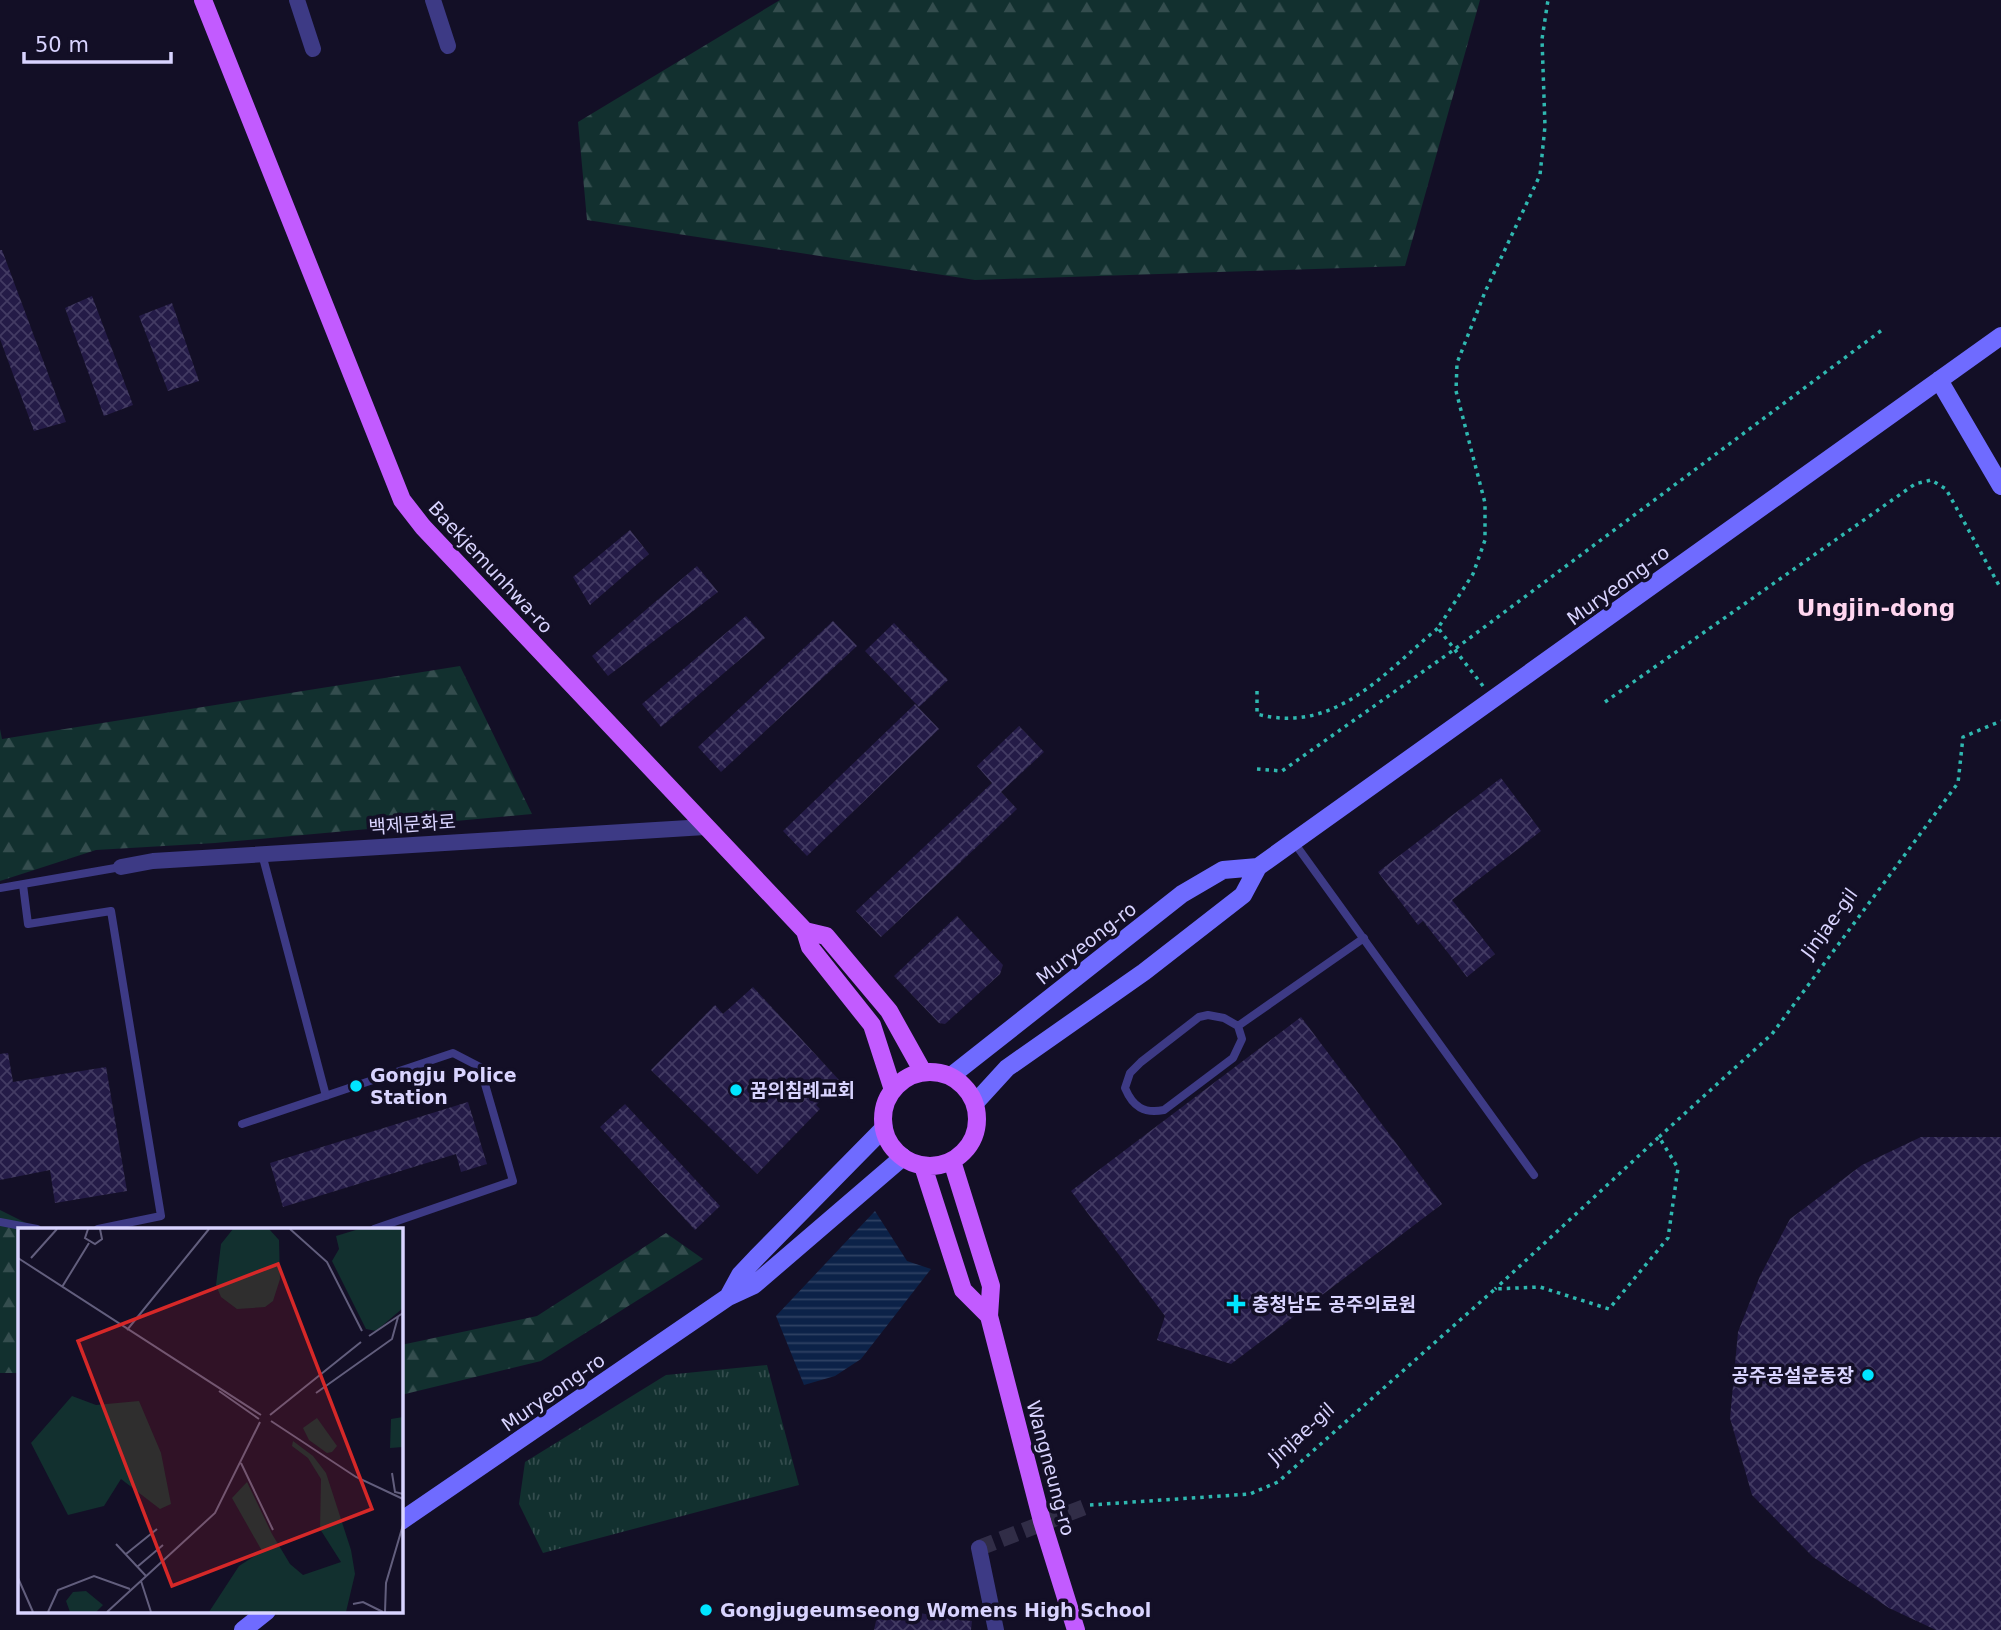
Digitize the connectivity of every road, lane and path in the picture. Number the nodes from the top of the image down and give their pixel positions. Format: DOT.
graph roads {
  1 [pos="203,0"];
  2 [pos="297,0"];
  3 [pos="433,0"];
  4 [pos="1548,0"];
  5 [pos="448,46"];
  6 [pos="313,49"];
  7 [pos="1882,330"];
  8 [pos="2001,336"];
  9 [pos="1939,380"];
  10 [pos="2001,486"];
  11 [pos="2001,589"];
  12 [pos="1438,628"];
  13 [pos="1455,649"];
  14 [pos="1257,691"];
  15 [pos="1494,700"];
  16 [pos="1605,702"];
  17 [pos="2001,720"];
  18 [pos="1257,769"];
  19 [pos="705,827"];
  20 [pos="1293,841"];
  21 [pos="262,855"];
  22 [pos="121,867"];
  23 [pos="1258,867"];
  24 [pos="23,885"];
  25 [pos="0,888"];
  26 [pos="805,931"];
  27 [pos="1364,938"];
  28 [pos="1238,1026"];
  29 [pos="923,1072"];
  30 [pos="951,1076"];
  31 [pos="893,1090"];
  32 [pos="326,1096"];
  33 [pos="975,1103"];
  34 [pos="242,1124"];
  35 [pos="884,1128"];
  36 [pos="1659,1138"];
  37 [pos="903,1157"];
  38 [pos="952,1161"];
  39 [pos="923,1166"];
  40 [pos="1534,1175"];
  41 [pos="0,1222"];
  42 [pos="32,1228"];
  43 [pos="103,1228"];
  44 [pos="376,1228"];
  45 [pos="1495,1289"];
  46 [pos="728,1297"];
  47 [pos="989,1316"];
  48 [pos="1090,1505"];
  49 [pos="402,1520"];
  50 [pos="979,1548"];
  51 [pos="266,1612"];
  52 [pos="243,1630"];
  53 [pos="996,1630"];
  54 [pos="1076,1630"];
  1 -- 19 [label="main road, Baekjemunhwa-ro"];
  2 -- 6 [label="street"];
  3 -- 5 [label="street"];
  4 -- 12 [label="path"];
  7 -- 13 [label="path"];
  8 -- 9 [label="main road, Muryeong-ro"];
  9 -- 10 [label="main road"];
  9 -- 15 [label="main road, Muryeong-ro"];
  11 -- 16 [label="path"];
  12 -- 13 [label="path"];
  12 -- 14 [label="path"];
  13 -- 15 [label="path"];
  13 -- 18 [label="path"];
  15 -- 20 [label="main road, Muryeong-ro"];
  17 -- 36 [label="path, Jinjae-gil"];
  19 -- 21 [label="street, 백제문화로"];
  19 -- 26 [label="main road, Baekjemunhwa-ro"];
  20 -- 23 [label="main road, Muryeong-ro"];
  20 -- 27 [label="lane"];
  21 -- 22 [label="street, 백제문화로"];
  21 -- 32 [label="lane"];
  22 -- 24 [label="lane"];
  23 -- 30 [label="main road, Muryeong-ro"];
  23 -- 33 [label="main road, Muryeong-ro"];
  24 -- 25 [label="lane"];
  24 -- 43 [label="lane"];
  26 -- 29 [label="main road, Baekjemunhwa-ro"];
  26 -- 31 [label="main road, Baekjemunhwa-ro"];
  27 -- 28 [label="lane"];
  27 -- 40 [label="lane"];
  28 -- 28 [label="lane"];
  29 -- 30 [label="main road"];
  29 -- 31 [label="main road"];
  30 -- 33 [label="main road"];
  31 -- 35 [label="main road"];
  32 -- 34 [label="lane"];
  32 -- 44 [label="lane"];
  33 -- 38 [label="main road"];
  35 -- 37 [label="main road"];
  35 -- 46 [label="main road, Muryeong-ro"];
  36 -- 45 [label="path, Jinjae-gil"];
  36 -- 45 [label="path"];
  37 -- 39 [label="main road"];
  37 -- 46 [label="main road, Muryeong-ro"];
  38 -- 39 [label="main road"];
  38 -- 47 [label="main road, Wangneung-ro"];
  39 -- 47 [label="main road"];
  41 -- 42 [label="lane"];
  45 -- 48 [label="path, Jinjae-gil"];
  46 -- 49 [label="main road, Muryeong-ro"];
  47 -- 54 [label="main road, Wangneung-ro"];
  50 -- 53 [label="street"];
  51 -- 52 [label="main road"];
}
